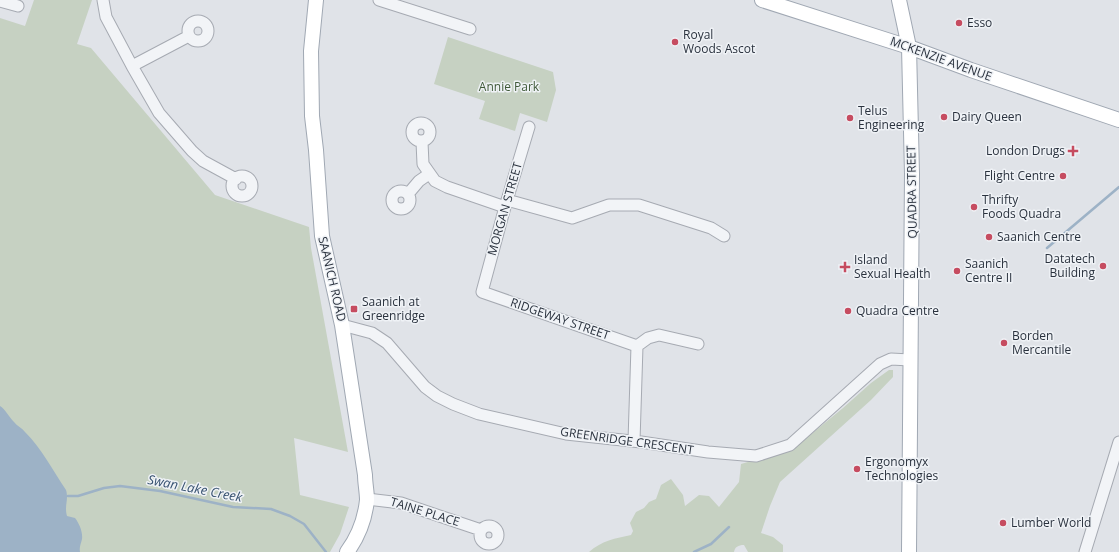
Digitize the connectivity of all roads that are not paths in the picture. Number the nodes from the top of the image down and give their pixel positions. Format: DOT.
graph roads {
  1 [pos="103,0"];
  2 [pos="316,0"];
  3 [pos="379,0"];
  4 [pos="762,0"];
  5 [pos="899,0"];
  6 [pos="0,1"];
  7 [pos="18,6"];
  8 [pos="470,29"];
  9 [pos="189,36"];
  10 [pos="909,47"];
  11 [pos="132,66"];
  12 [pos="1119,120"];
  13 [pos="529,128"];
  14 [pos="422,142"];
  15 [pos="429,174"];
  16 [pos="236,179"];
  17 [pos="408,194"];
  18 [pos="506,204"];
  19 [pos="724,236"];
  20 [pos="482,292"];
  21 [pos="342,325"];
  22 [pos="698,344"];
  23 [pos="637,346"];
  24 [pos="910,360"];
  25 [pos="634,441"];
  26 [pos="1119,442"];
  27 [pos="367,499"];
  28 [pos="481,530"];
  29 [pos="347,552"];
  30 [pos="909,552"];
  31 [pos="1085,552"];
  1 -- 11 [label="street"];
  2 -- 21 [label="main road, SAANICH ROAD"];
  3 -- 8 [label="street"];
  4 -- 10 [label="main road, MCKENZIE AVENUE"];
  5 -- 10 [label="main road, QUADRA STREET"];
  6 -- 7 [label="street"];
  9 -- 11 [label="street"];
  10 -- 12 [label="main road, MCKENZIE AVENUE"];
  10 -- 24 [label="main road, QUADRA STREET"];
  11 -- 16 [label="street"];
  13 -- 18 [label="street, MORGAN STREET"];
  14 -- 15 [label="street"];
  15 -- 17 [label="street"];
  15 -- 18 [label="street"];
  18 -- 19 [label="street"];
  18 -- 20 [label="street, MORGAN STREET"];
  20 -- 23 [label="street, RIDGEWAY STREET"];
  21 -- 25 [label="street, GREENRIDGE CRESCENT"];
  21 -- 27 [label="main road, SAANICH ROAD"];
  22 -- 23 [label="street"];
  23 -- 25 [label="street"];
  24 -- 25 [label="street, GREENRIDGE CRESCENT"];
  24 -- 30 [label="main road, QUADRA STREET"];
  26 -- 31 [label="street"];
  27 -- 28 [label="street, TAINE PLACE"];
  27 -- 29 [label="main road, SAANICH ROAD"];
}
